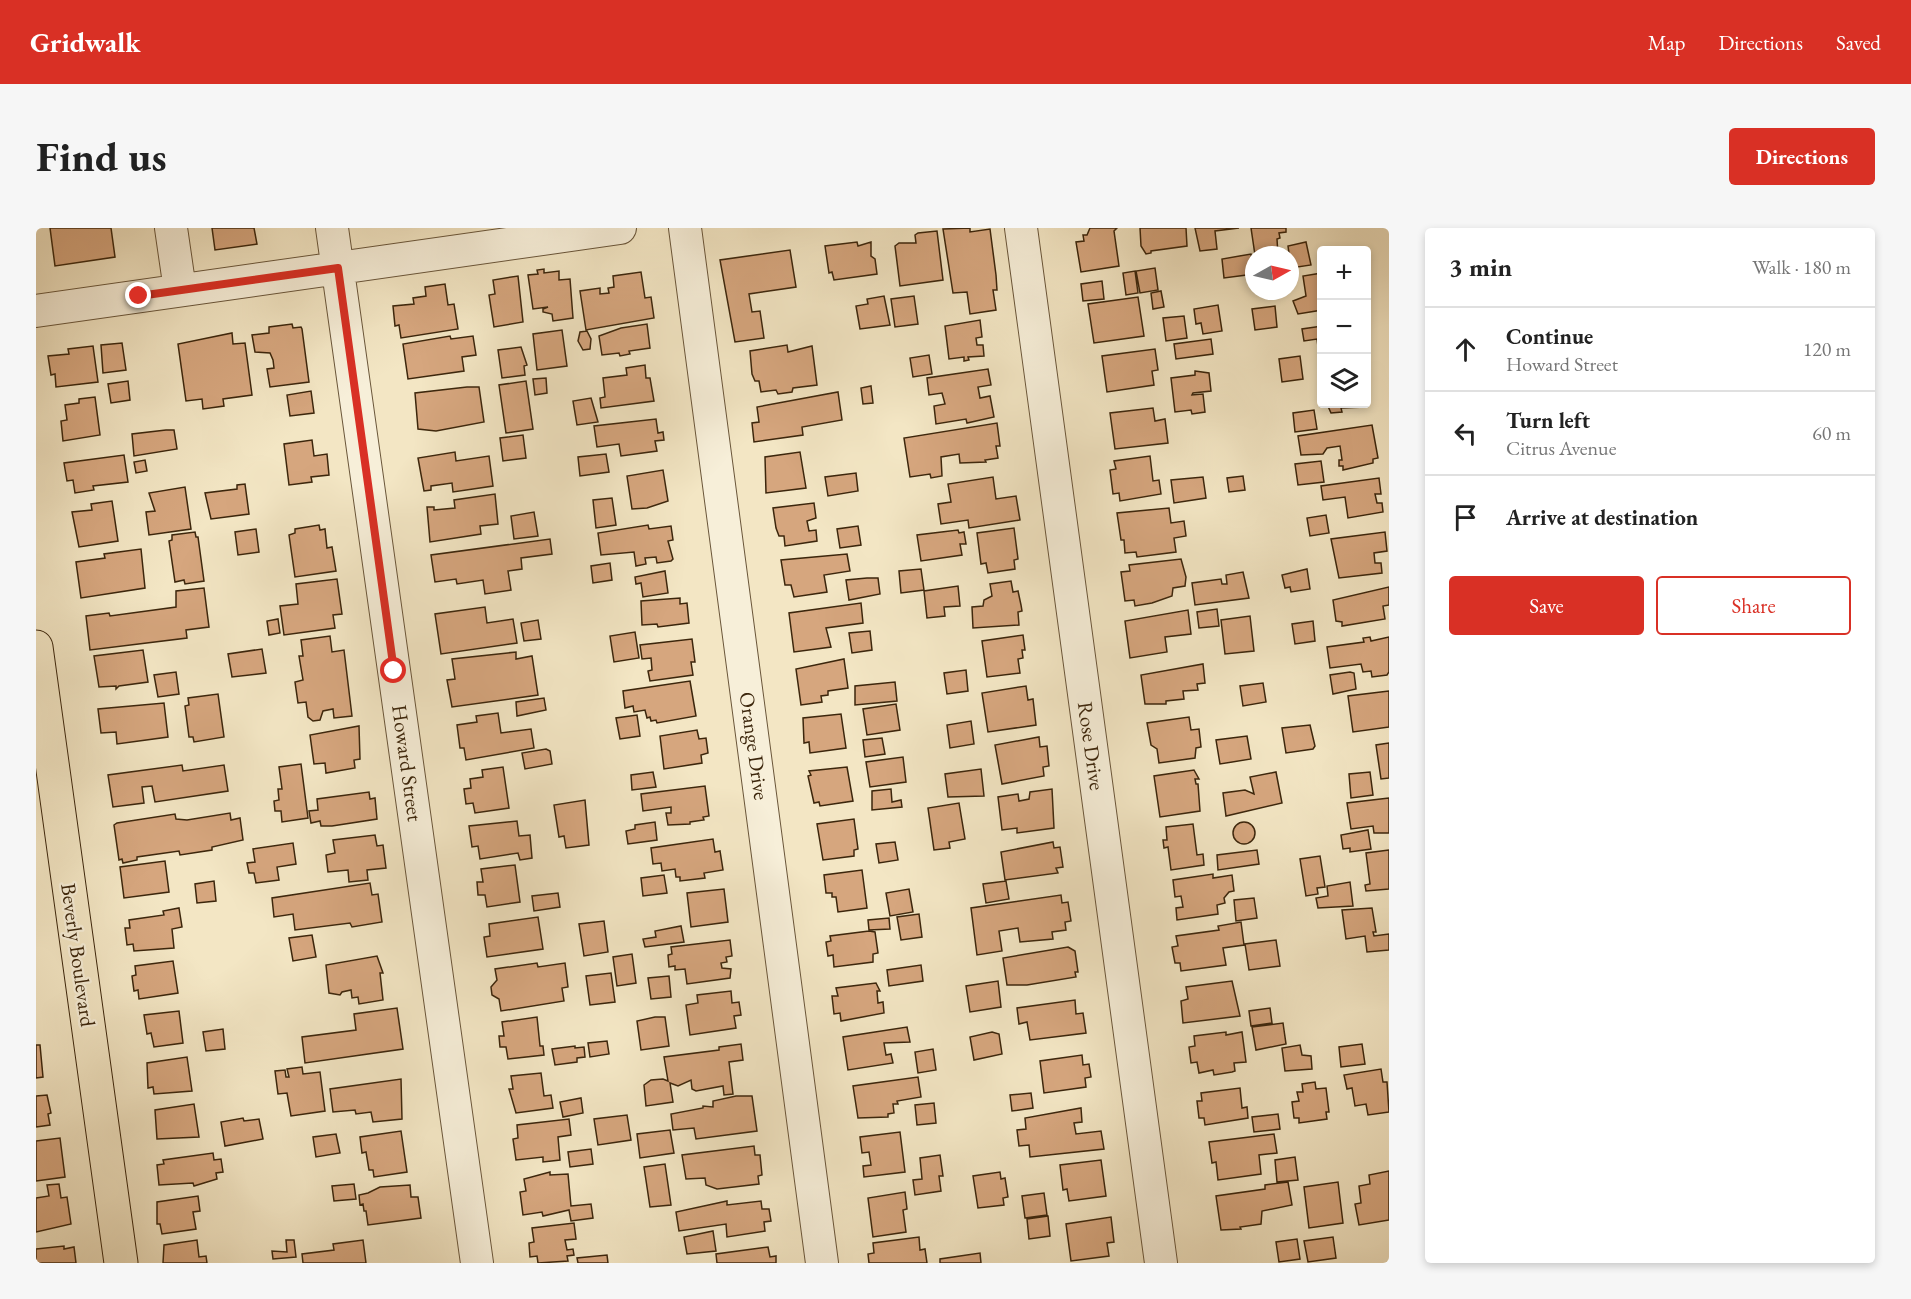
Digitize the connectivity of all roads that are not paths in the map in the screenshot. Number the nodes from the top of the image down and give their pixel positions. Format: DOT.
graph roads {
  1 [pos="171,228"];
  2 [pos="332,228"];
  3 [pos="620,228"];
  4 [pos="685,228"];
  5 [pos="1021,228"];
  6 [pos="513,236"];
  7 [pos="338,268"];
  8 [pos="180,290"];
  9 [pos="36,311"];
  10 [pos="36,647"];
  11 [pos="121,1263"];
  12 [pos="477,1263"];
  13 [pos="822,1263"];
  14 [pos="1161,1263"];
  1 -- 8 [label="street"];
  2 -- 7 [label="street, Howard Street"];
  3 -- 6 [label="street"];
  4 -- 13 [label="street, Orange Drive"];
  5 -- 14 [label="street, Rose Drive"];
  6 -- 7 [label="street"];
  7 -- 8 [label="street"];
  7 -- 12 [label="street, Howard Street"];
  8 -- 9 [label="street"];
  10 -- 11 [label="main road, Beverly Boulevard"];
}
